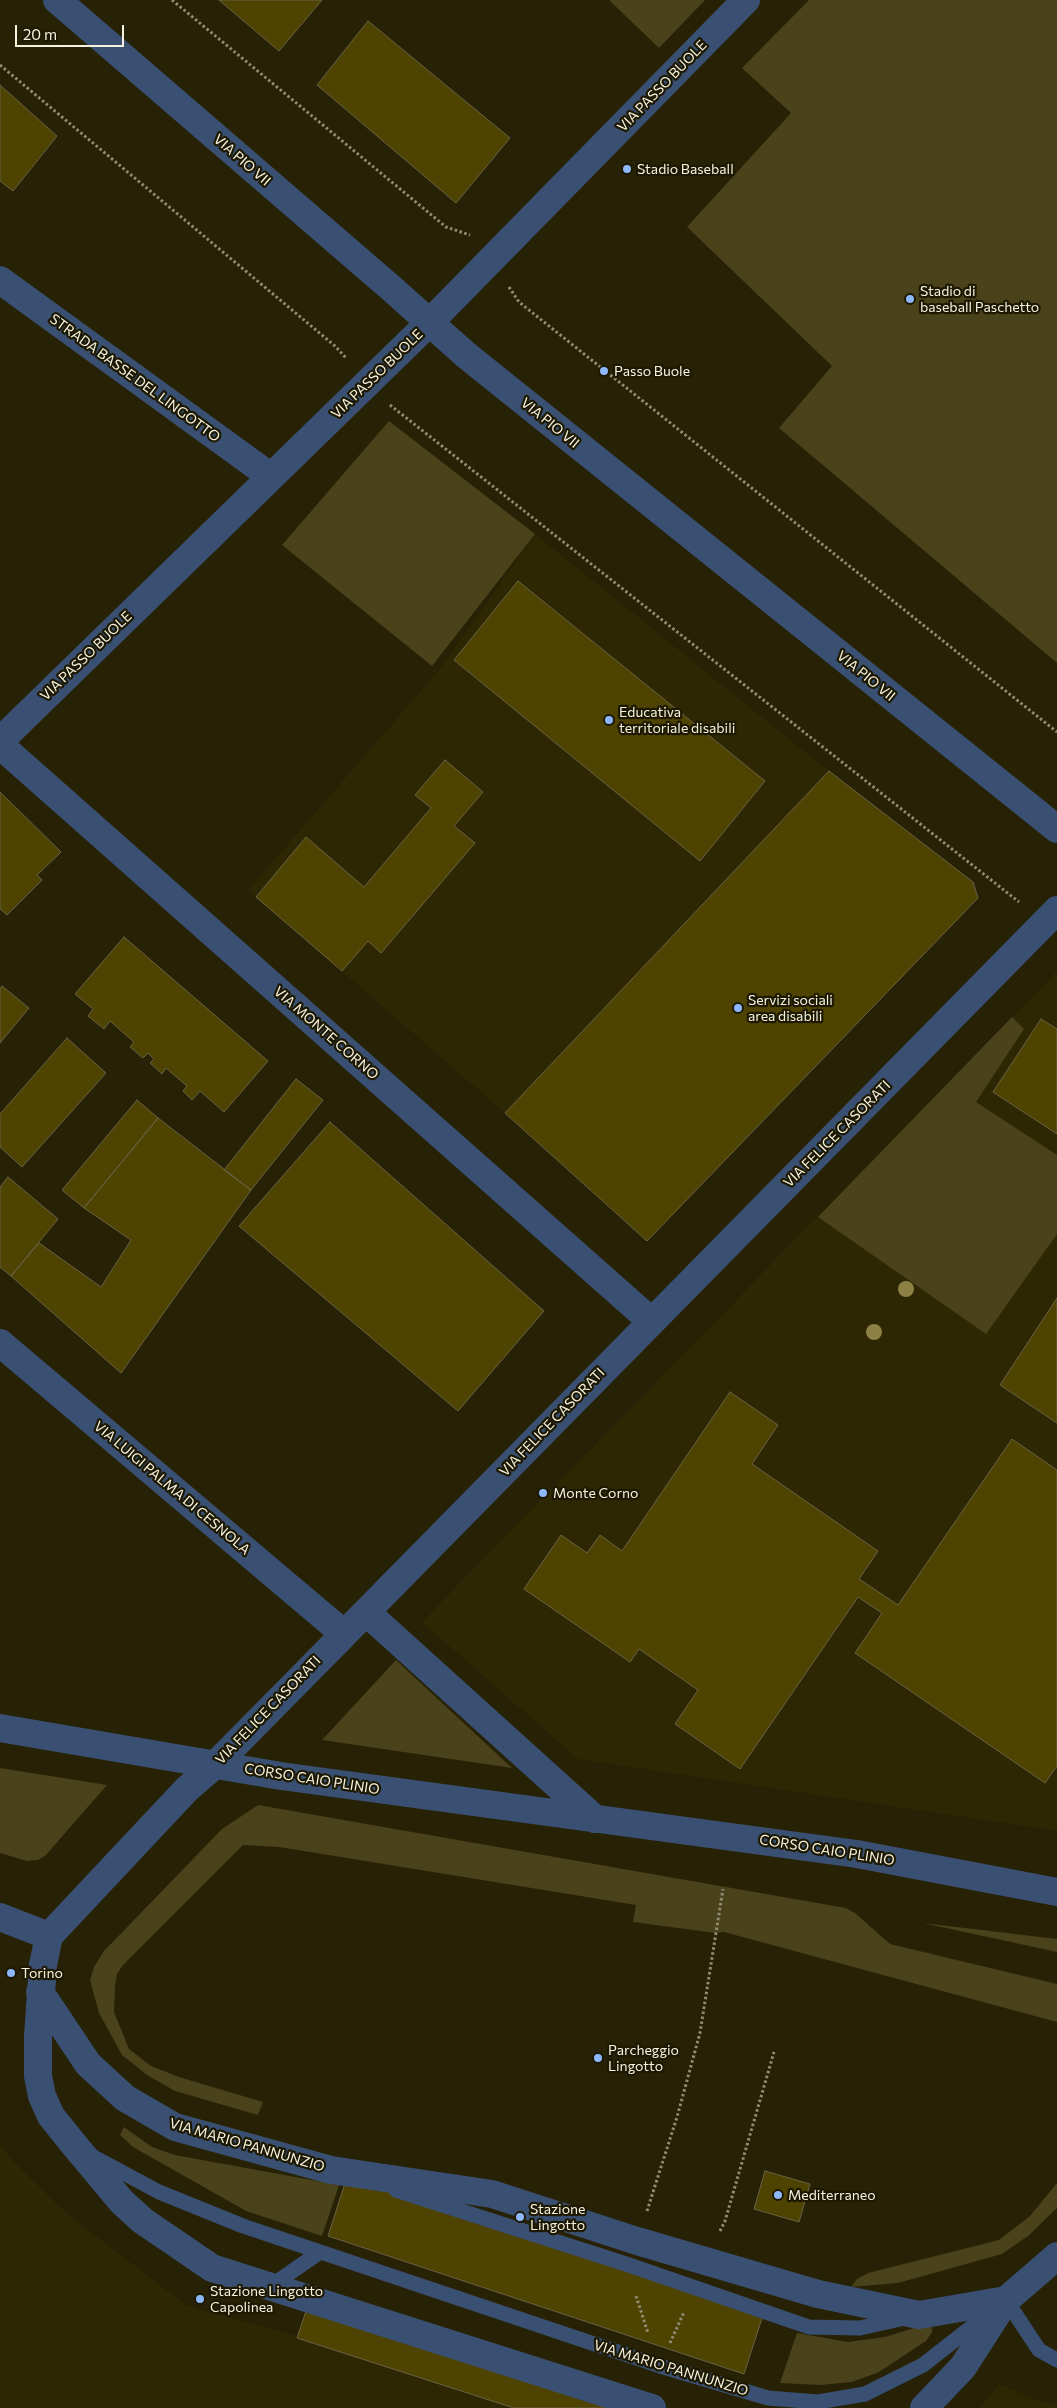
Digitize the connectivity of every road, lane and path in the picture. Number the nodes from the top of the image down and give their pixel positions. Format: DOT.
graph roads {
  1 [pos="57,0"];
  2 [pos="172,0"];
  3 [pos="746,0"];
  4 [pos="0,65"];
  5 [pos="492,260"];
  6 [pos="0,280"];
  7 [pos="429,323"];
  8 [pos="368,383"];
  9 [pos="270,476"];
  10 [pos="1057,732"];
  11 [pos="0,741"];
  12 [pos="0,745"];
  13 [pos="1057,829"];
  14 [pos="1052,916"];
  15 [pos="651,1321"];
  16 [pos="0,1342"];
  17 [pos="366,1612"];
  18 [pos="343,1633"];
  19 [pos="0,1728"];
  20 [pos="216,1764"];
  21 [pos="595,1819"];
  22 [pos="723,1889"];
  23 [pos="1057,1892"];
  24 [pos="0,1917"];
  25 [pos="49,1936"];
  26 [pos="40,1992"];
  27 [pos="76,2147"];
  28 [pos="320,2252"];
  29 [pos="633,2253"];
  30 [pos="1057,2256"];
  31 [pos="271,2286"];
  32 [pos="1006,2300"];
  33 [pos="1057,2360"];
  34 [pos="660,2366"];
  35 [pos="652,2408"];
  36 [pos="924,2408"];
  1 -- 7 [label="street, VIA PIO VII"];
  2 -- 5 [label="path"];
  3 -- 5 [label="street, VIA PASSO BUOLE"];
  4 -- 8 [label="path"];
  5 -- 7 [label="street, VIA PASSO BUOLE"];
  5 -- 10 [label="path"];
  6 -- 9 [label="street, STRADA BASSE DEL LINGOTTO"];
  7 -- 8 [label="street, VIA PASSO BUOLE"];
  7 -- 13 [label="street, VIA PIO VII"];
  8 -- 9 [label="street, VIA PASSO BUOLE"];
  8 -- 14 [label="path"];
  9 -- 11 [label="street, VIA PASSO BUOLE"];
  12 -- 15 [label="street, VIA MONTE CORNO"];
  14 -- 15 [label="street, VIA FELICE CASORATI"];
  15 -- 17 [label="street, VIA FELICE CASORATI"];
  16 -- 18 [label="street, VIA LUIGI PALMA DI CESNOLA"];
  17 -- 18 [label="street, VIA FELICE CASORATI"];
  17 -- 21 [label="street"];
  18 -- 20 [label="street, VIA FELICE CASORATI"];
  19 -- 20 [label="street, CORSO CAIO PLINIO"];
  20 -- 21 [label="street, CORSO CAIO PLINIO"];
  20 -- 25 [label="street, VIA FELICE CASORATI"];
  21 -- 23 [label="street, CORSO CAIO PLINIO"];
  22 -- 29 [label="path"];
  24 -- 25 [label="street"];
  25 -- 26 [label="street, VIA MARIO PANNUNZIO"];
  26 -- 27 [label="street, VIA MARIO PANNUNZIO"];
  26 -- 29 [label="street, VIA MARIO PANNUNZIO"];
  27 -- 28 [label="lane, VIA MARIO PANNUNZIO"];
  27 -- 31 [label="street, VIA MARIO PANNUNZIO"];
  28 -- 31 [label="lane"];
  28 -- 34 [label="lane, VIA MARIO PANNUNZIO"];
  29 -- 32 [label="street, VIA MARIO PANNUNZIO"];
  29 -- 34 [label="path"];
  30 -- 32 [label="street"];
  31 -- 35 [label="street, VIA MARIO PANNUNZIO"];
  32 -- 33 [label="lane"];
  32 -- 34 [label="lane, VIA MARIO PANNUNZIO"];
  32 -- 36 [label="street"];
}
